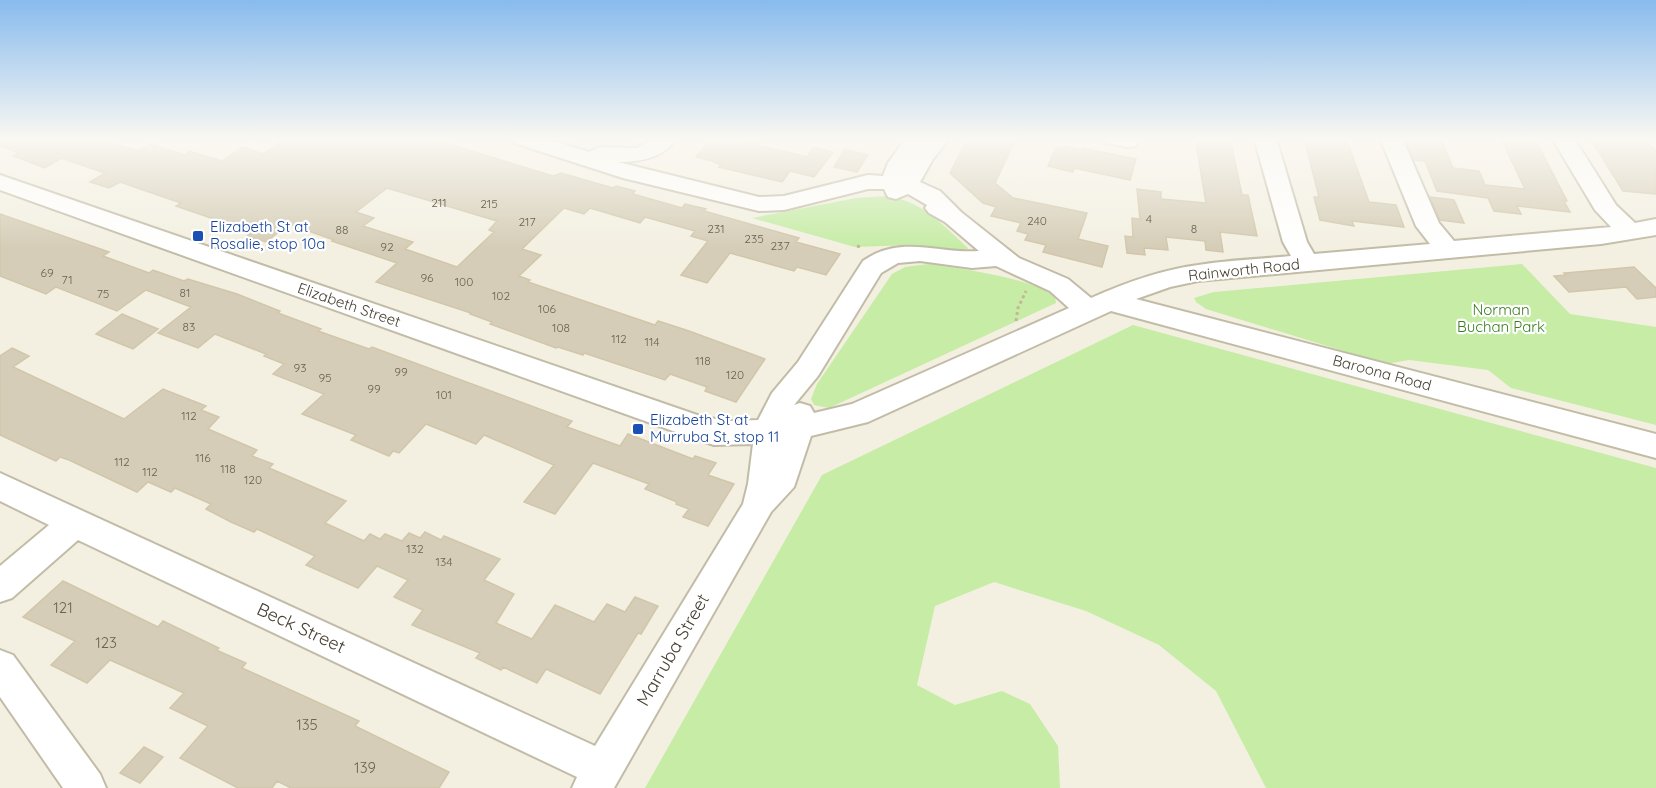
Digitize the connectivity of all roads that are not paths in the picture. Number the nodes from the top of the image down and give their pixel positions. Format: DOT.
graph roads {
  1 [pos="638,175"];
  2 [pos="706,175"];
  3 [pos="898,175"];
  4 [pos="908,175"];
  5 [pos="1276,175"];
  6 [pos="1406,175"];
  7 [pos="1585,175"];
  8 [pos="0,182"];
  9 [pos="731,182"];
  10 [pos="899,186"];
  11 [pos="1656,227"];
  12 [pos="1631,232"];
  13 [pos="1449,250"];
  14 [pos="1000,257"];
  15 [pos="1307,263"];
  16 [pos="1102,304"];
  17 [pos="782,438"];
  18 [pos="1656,446"];
  19 [pos="3,491"];
  20 [pos="75,523"];
  21 [pos="0,587"];
  22 [pos="0,667"];
  23 [pos="598,778"];
  24 [pos="86,788"];
  1 -- 10 [label="street, Baroona Road"];
  2 -- 9 [label="street"];
  3 -- 10 [label="street"];
  4 -- 10 [label="street"];
  5 -- 15 [label="street"];
  6 -- 13 [label="street"];
  7 -- 12 [label="street"];
  8 -- 17 [label="street, Elizabeth Street"];
  10 -- 14 [label="street, Baroona Road"];
  11 -- 12 [label="street, Rainworth Road"];
  12 -- 13 [label="street, Rainworth Road"];
  13 -- 15 [label="street, Rainworth Road"];
  14 -- 16 [label="street, Baroona Road"];
  14 -- 17 [label="street, Marruba Street"];
  15 -- 16 [label="street, Rainworth Road"];
  16 -- 17 [label="street, Rainworth Road"];
  16 -- 18 [label="street, Baroona Road"];
  17 -- 23 [label="street, Marruba Street"];
  19 -- 20 [label="street, Beck Street"];
  20 -- 21 [label="street"];
  20 -- 23 [label="street, Beck Street"];
  22 -- 24 [label="street"];
}
